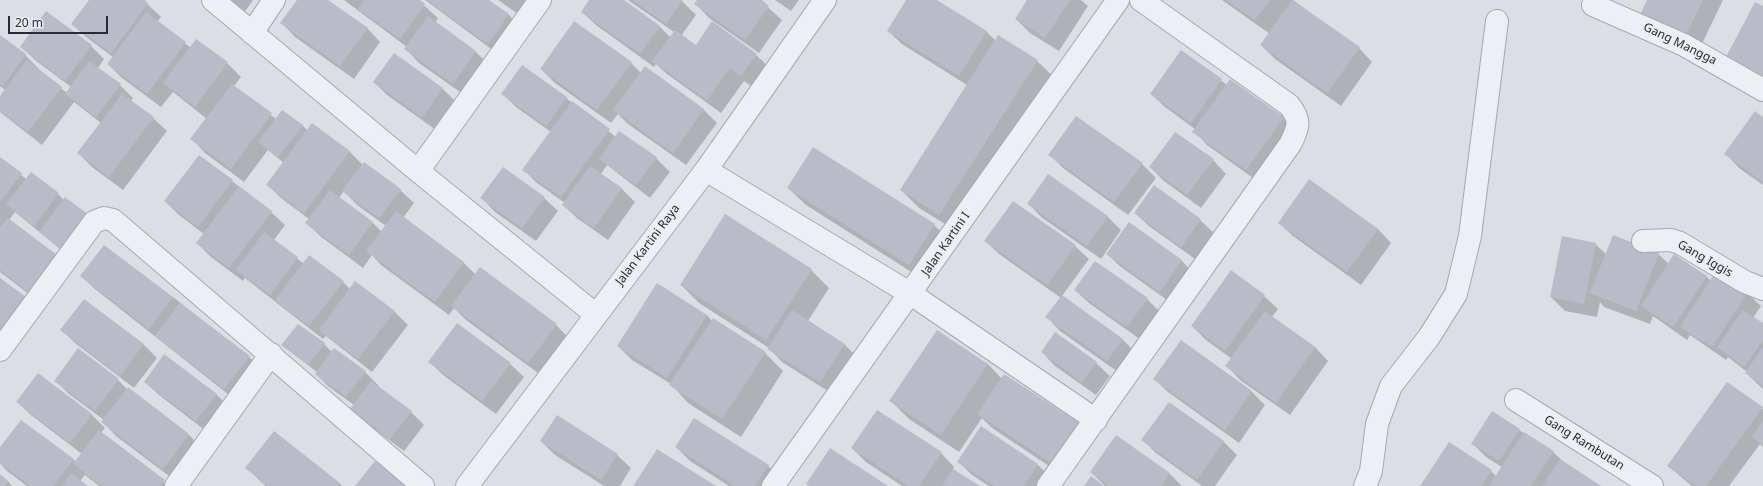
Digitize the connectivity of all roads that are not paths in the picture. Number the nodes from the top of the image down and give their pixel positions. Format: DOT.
graph roads {
  1 [pos="213,0"];
  2 [pos="274,0"];
  3 [pos="540,0"];
  4 [pos="825,0"];
  5 [pos="1118,0"];
  6 [pos="1141,0"];
  7 [pos="1593,5"];
  8 [pos="1497,21"];
  9 [pos="252,33"];
  10 [pos="1763,90"];
  11 [pos="706,170"];
  12 [pos="418,171"];
  13 [pos="1644,241"];
  14 [pos="1763,290"];
  15 [pos="911,294"];
  16 [pos="595,314"];
  17 [pos="0,350"];
  18 [pos="270,354"];
  19 [pos="1516,400"];
  20 [pos="1096,420"];
  21 [pos="176,486"];
  22 [pos="423,486"];
  23 [pos="467,486"];
  24 [pos="773,486"];
  25 [pos="1048,486"];
  26 [pos="1365,486"];
  27 [pos="1652,486"];
  1 -- 9 [label="street"];
  2 -- 9 [label="street"];
  3 -- 12 [label="street"];
  4 -- 11 [label="street, Jalan Kartini Raya"];
  5 -- 15 [label="street, Jalan Kartini I"];
  6 -- 20 [label="street"];
  7 -- 10 [label="street, Gang Mangga"];
  8 -- 26 [label="street"];
  9 -- 12 [label="street"];
  11 -- 15 [label="street"];
  11 -- 16 [label="street, Jalan Kartini Raya"];
  12 -- 16 [label="street"];
  13 -- 14 [label="street, Gang Iggis"];
  15 -- 20 [label="street"];
  15 -- 24 [label="street, Jalan Kartini I"];
  16 -- 23 [label="street, Jalan Kartini Raya"];
  17 -- 18 [label="street"];
  18 -- 21 [label="street"];
  18 -- 22 [label="street"];
  19 -- 27 [label="street, Gang Rambutan"];
  20 -- 25 [label="street"];
}
